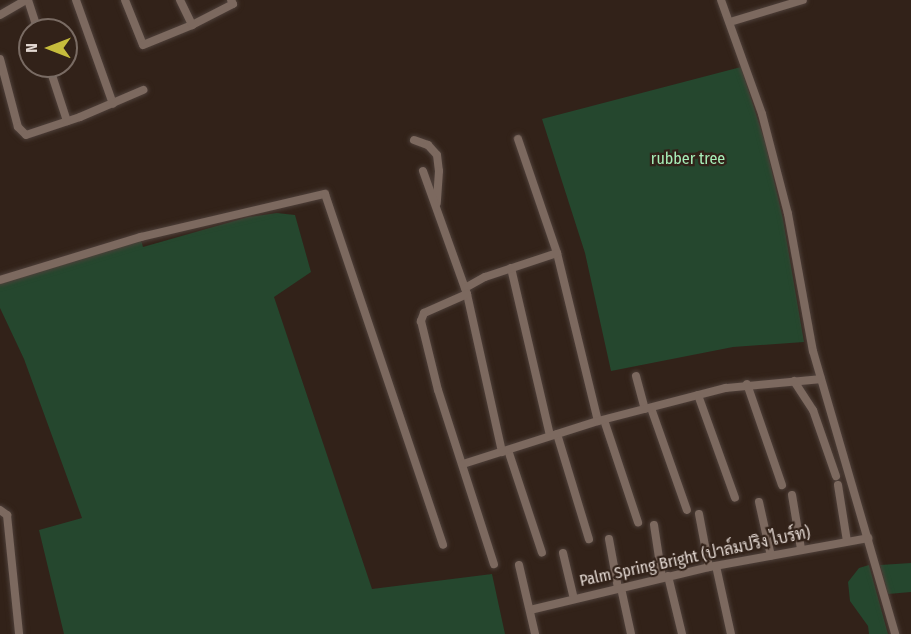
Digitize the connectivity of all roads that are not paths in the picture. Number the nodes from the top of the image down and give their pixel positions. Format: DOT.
graph roads {
  1 [pos="27,0"];
  2 [pos="76,0"];
  3 [pos="125,0"];
  4 [pos="180,0"];
  5 [pos="231,0"];
  6 [pos="721,0"];
  7 [pos="803,0"];
  8 [pos="0,15"];
  9 [pos="34,18"];
  10 [pos="730,22"];
  11 [pos="192,25"];
  12 [pos="0,59"];
  13 [pos="53,78"];
  14 [pos="143,90"];
  15 [pos="112,104"];
  16 [pos="67,121"];
  17 [pos="518,139"];
  18 [pos="414,140"];
  19 [pos="423,171"];
  20 [pos="437,209"];
  21 [pos="557,253"];
  22 [pos="511,268"];
  23 [pos="0,280"];
  24 [pos="466,291"];
  25 [pos="636,375"];
  26 [pos="821,379"];
  27 [pos="794,381"];
  28 [pos="747,384"];
  29 [pos="698,395"];
  30 [pos="648,408"];
  31 [pos="601,421"];
  32 [pos="554,435"];
  33 [pos="505,451"];
  34 [pos="463,464"];
  35 [pos="782,485"];
  36 [pos="792,495"];
  37 [pos="735,498"];
  38 [pos="759,502"];
  39 [pos="0,510"];
  40 [pos="687,510"];
  41 [pos="699,514"];
  42 [pos="638,522"];
  43 [pos="654,525"];
  44 [pos="868,538"];
  45 [pos="588,539"];
  46 [pos="609,539"];
  47 [pos="847,541"];
  48 [pos="443,545"];
  49 [pos="801,549"];
  50 [pos="542,553"];
  51 [pos="563,553"];
  52 [pos="771,556"];
  53 [pos="494,564"];
  54 [pos="519,564"];
  55 [pos="712,567"];
  56 [pos="665,577"];
  57 [pos="620,588"];
  58 [pos="574,599"];
  59 [pos="530,610"];
  60 [pos="19,634"];
  61 [pos="535,634"];
  62 [pos="631,634"];
  63 [pos="682,634"];
  64 [pos="731,634"];
  65 [pos="895,634"];
  1 -- 8 [label="street"];
  1 -- 9 [label="street"];
  2 -- 15 [label="street"];
  3 -- 11 [label="street"];
  4 -- 11 [label="street"];
  5 -- 11 [label="street"];
  6 -- 10 [label="street"];
  7 -- 10 [label="street"];
  10 -- 26 [label="street"];
  12 -- 16 [label="street"];
  13 -- 16 [label="street"];
  14 -- 15 [label="street"];
  15 -- 16 [label="street"];
  17 -- 21 [label="street"];
  18 -- 20 [label="street"];
  19 -- 20 [label="street"];
  20 -- 24 [label="street"];
  21 -- 22 [label="street"];
  21 -- 31 [label="street"];
  22 -- 24 [label="street"];
  22 -- 32 [label="street"];
  23 -- 48 [label="street"];
  24 -- 33 [label="street"];
  24 -- 34 [label="street"];
  25 -- 30 [label="street"];
  26 -- 27 [label="street"];
  26 -- 44 [label="street"];
  27 -- 28 [label="street"];
  27 -- 47 [label="street"];
  28 -- 29 [label="street"];
  28 -- 35 [label="street"];
  29 -- 30 [label="street"];
  29 -- 37 [label="street"];
  30 -- 31 [label="street"];
  30 -- 40 [label="street"];
  31 -- 32 [label="street"];
  31 -- 42 [label="street"];
  32 -- 33 [label="street"];
  32 -- 45 [label="street"];
  33 -- 34 [label="street"];
  33 -- 50 [label="street"];
  34 -- 53 [label="street"];
  36 -- 49 [label="street"];
  38 -- 52 [label="street"];
  39 -- 60 [label="street"];
  41 -- 55 [label="street"];
  43 -- 56 [label="street"];
  44 -- 47 [label="street, Palm Spring Bright (ปาล์มปริง ไบร์ท)"];
  44 -- 65 [label="street"];
  46 -- 57 [label="street"];
  47 -- 49 [label="street, Palm Spring Bright (ปาล์มปริง ไบร์ท)"];
  49 -- 52 [label="street, Palm Spring Bright (ปาล์มปริง ไบร์ท)"];
  51 -- 58 [label="street"];
  52 -- 55 [label="street, Palm Spring Bright (ปาล์มปริง ไบร์ท)"];
  54 -- 59 [label="street"];
  55 -- 56 [label="street, Palm Spring Bright (ปาล์มปริง ไบร์ท)"];
  55 -- 64 [label="street"];
  56 -- 57 [label="street, Palm Spring Bright (ปาล์มปริง ไบร์ท)"];
  56 -- 63 [label="street"];
  57 -- 58 [label="street, Palm Spring Bright (ปาล์มปริง ไบร์ท)"];
  57 -- 62 [label="street"];
  58 -- 59 [label="street, Palm Spring Bright (ปาล์มปริง ไบร์ท)"];
  59 -- 61 [label="street"];
}
